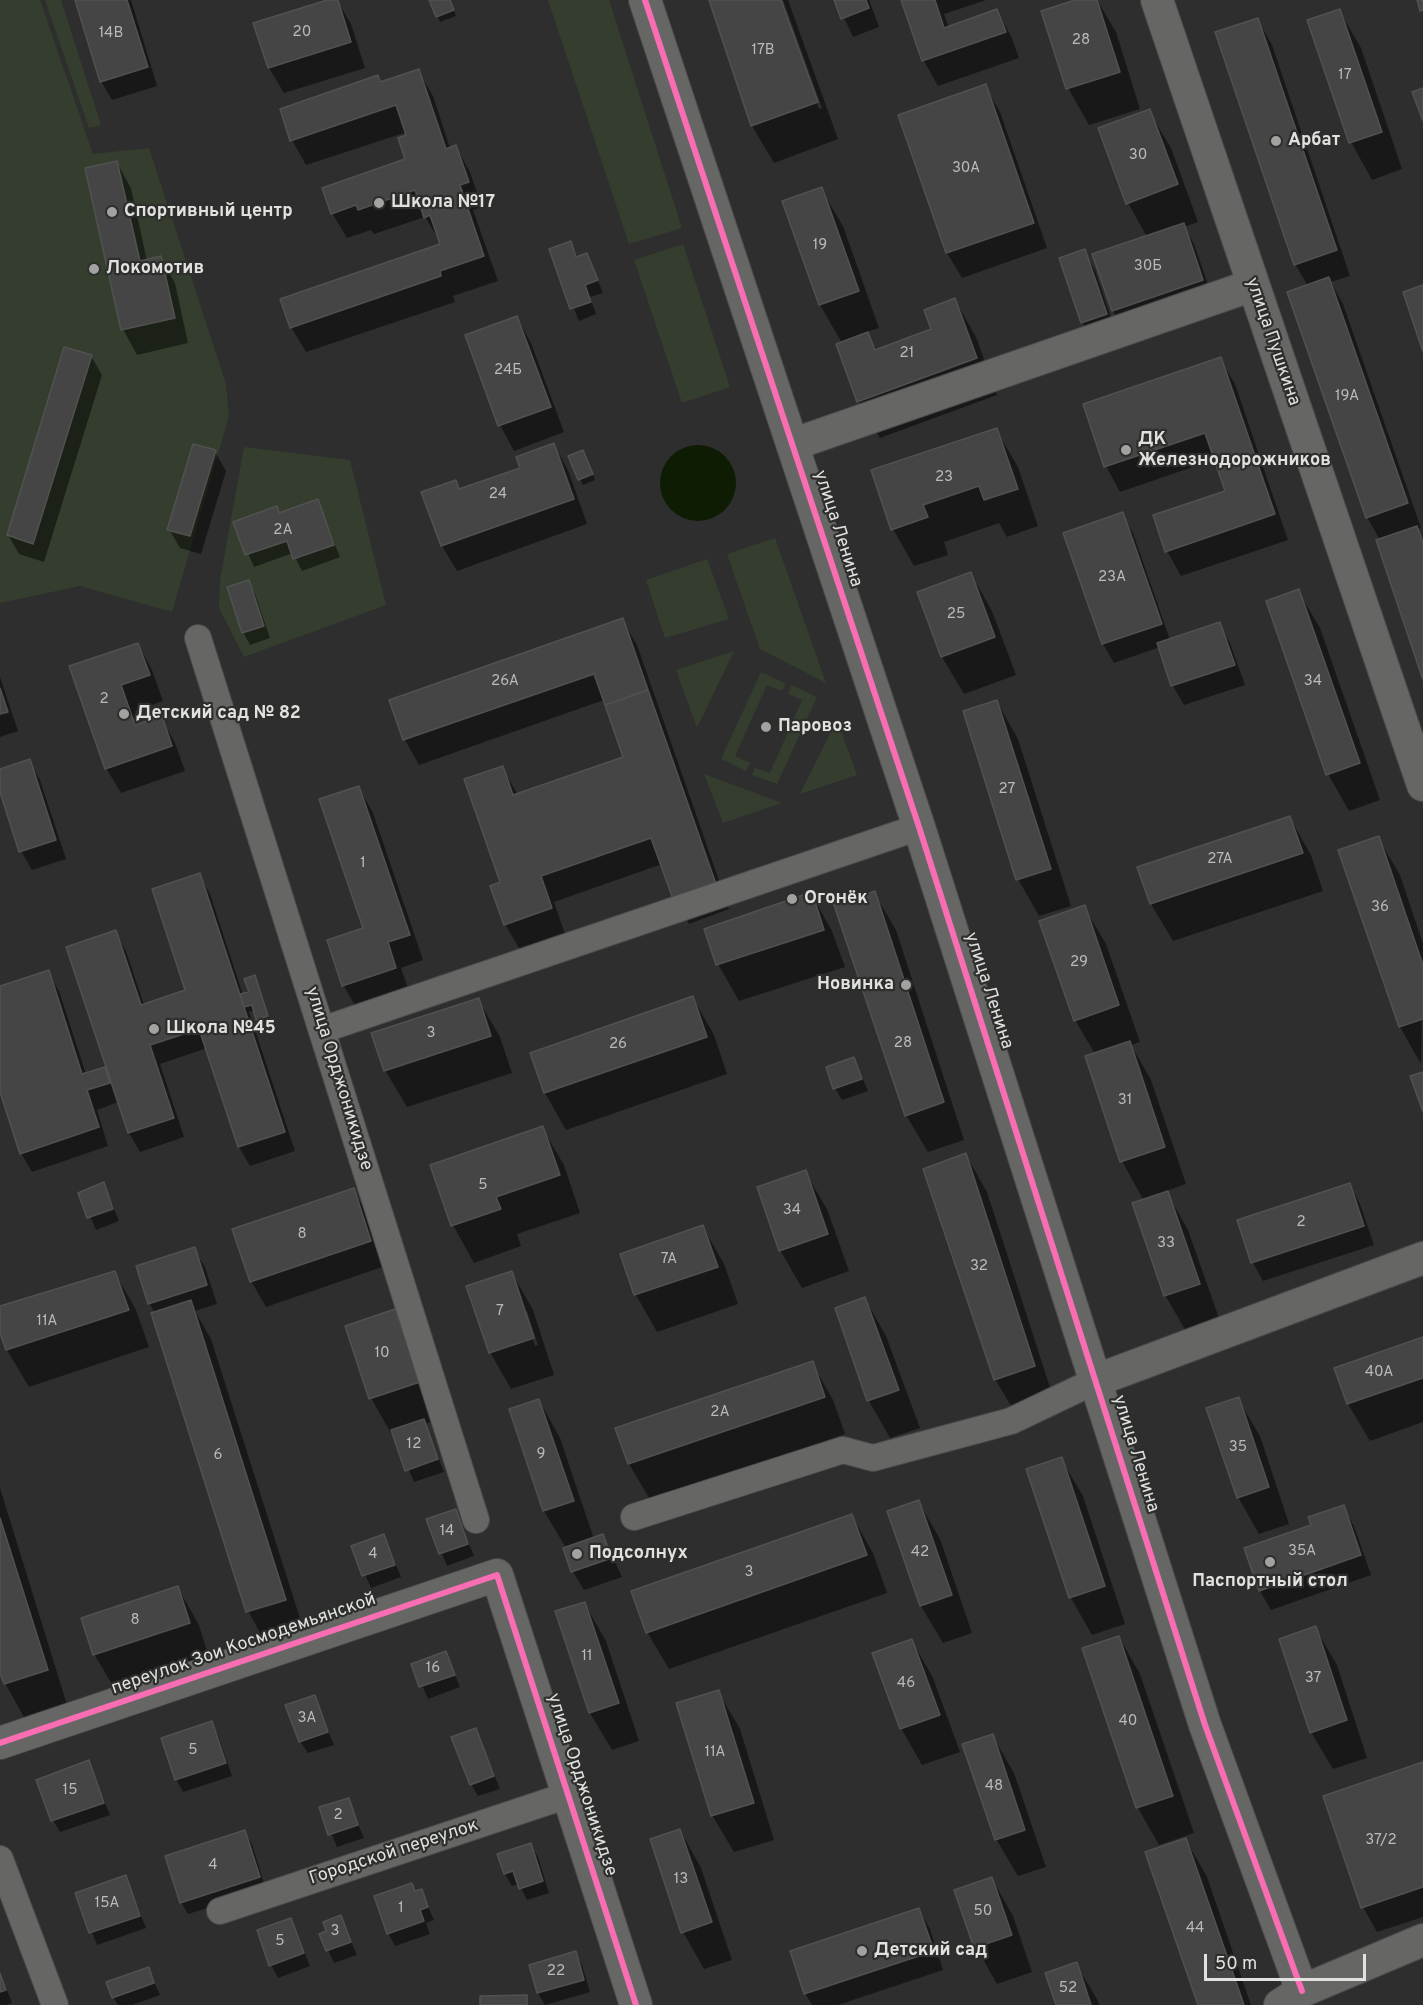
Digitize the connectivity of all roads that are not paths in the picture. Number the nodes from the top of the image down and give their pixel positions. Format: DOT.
graph roads {
  1 [pos="645,0"];
  2 [pos="1157,0"];
  3 [pos="1253,285"];
  4 [pos="794,444"];
  5 [pos="198,638"];
  6 [pos="1423,785"];
  7 [pos="919,827"];
  8 [pos="322,1030"];
  9 [pos="1423,1258"];
  10 [pos="1096,1380"];
  11 [pos="634,1517"];
  12 [pos="476,1520"];
  13 [pos="497,1575"];
  14 [pos="0,1743"];
  15 [pos="568,1795"];
  16 [pos="0,1859"];
  17 [pos="220,1911"];
  18 [pos="1423,1940"];
  19 [pos="1291,1998"];
  20 [pos="54,2005"];
  21 [pos="636,2005"];
  1 -- 4 [label="street, улица Ленина"];
  2 -- 3 [label="street, улица Пушкина"];
  3 -- 4 [label="street"];
  3 -- 6 [label="street, улица Пушкина"];
  4 -- 7 [label="street, улица Ленина"];
  5 -- 8 [label="street, улица Орджоникидзе"];
  7 -- 8 [label="street"];
  7 -- 10 [label="street, улица Ленина"];
  8 -- 12 [label="street, улица Орджоникидзе"];
  9 -- 10 [label="street"];
  10 -- 11 [label="street"];
  10 -- 19 [label="street, улица Ленина"];
  13 -- 14 [label="street, переулок Зои Космодемьянской"];
  13 -- 15 [label="street, улица Орджоникидзе"];
  15 -- 17 [label="street, Городской переулок"];
  15 -- 21 [label="street, улица Орджоникидзе"];
  16 -- 20 [label="street"];
  18 -- 19 [label="street"];
}
